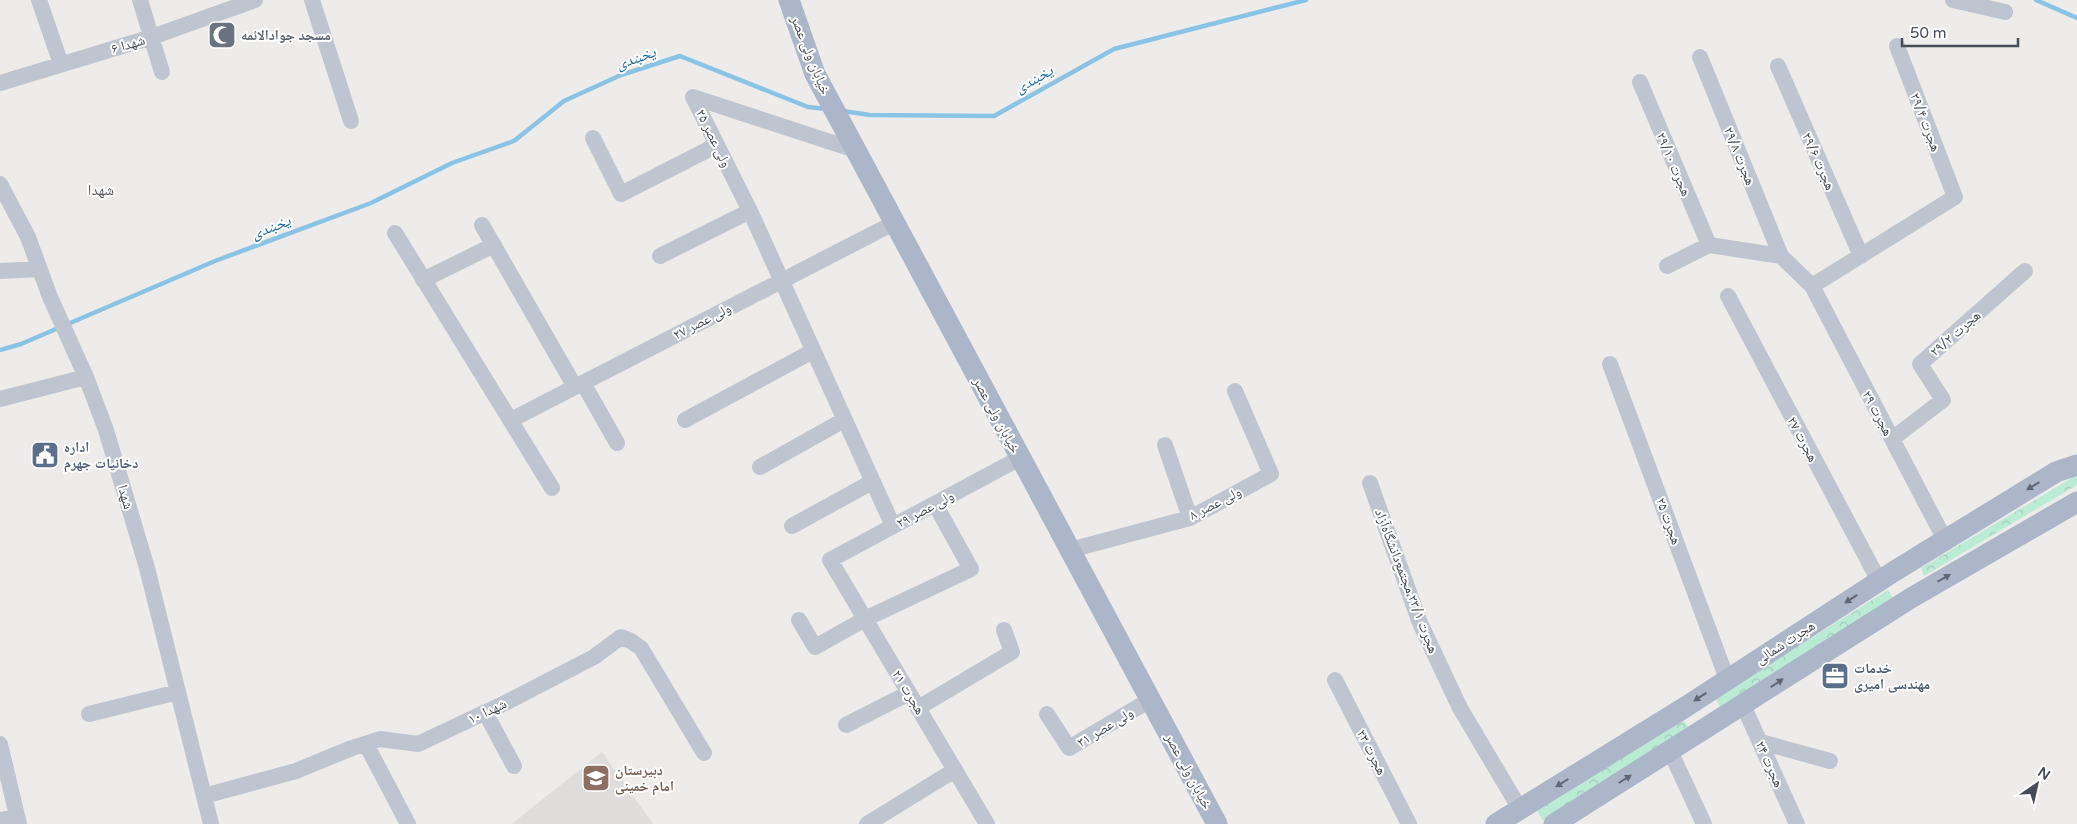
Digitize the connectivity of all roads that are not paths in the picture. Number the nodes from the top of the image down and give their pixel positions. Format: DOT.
graph roads {
  1 [pos="39,0"];
  2 [pos="140,0"];
  3 [pos="255,0"];
  4 [pos="312,0"];
  5 [pos="789,0"];
  6 [pos="1953,0"];
  7 [pos="2005,12"];
  8 [pos="152,37"];
  9 [pos="1896,46"];
  10 [pos="1700,57"];
  11 [pos="61,64"];
  12 [pos="1778,66"];
  13 [pos="162,72"];
  14 [pos="1640,82"];
  15 [pos="0,83"];
  16 [pos="351,121"];
  17 [pos="593,138"];
  18 [pos="717,145"];
  19 [pos="855,150"];
  20 [pos="0,184"];
  21 [pos="750,211"];
  22 [pos="894,223"];
  23 [pos="482,225"];
  24 [pos="395,233"];
  25 [pos="494,245"];
  26 [pos="1709,245"];
  27 [pos="660,256"];
  28 [pos="1780,256"];
  29 [pos="1861,256"];
  30 [pos="1667,266"];
  31 [pos="40,269"];
  32 [pos="0,271"];
  33 [pos="2025,271"];
  34 [pos="424,280"];
  35 [pos="781,281"];
  36 [pos="1812,286"];
  37 [pos="1728,296"];
  38 [pos="813,351"];
  39 [pos="1610,364"];
  40 [pos="86,376"];
  41 [pos="579,385"];
  42 [pos="1235,391"];
  43 [pos="0,399"];
  44 [pos="511,420"];
  45 [pos="685,420"];
  46 [pos="844,420"];
  47 [pos="1892,439"];
  48 [pos="617,443"];
  49 [pos="1165,445"];
  50 [pos="1020,458"];
  51 [pos="2077,465"];
  52 [pos="760,467"];
  53 [pos="872,482"];
  54 [pos="1370,483"];
  55 [pos="552,488"];
  56 [pos="2077,502"];
  57 [pos="935,504"];
  58 [pos="1190,518"];
  59 [pos="792,526"];
  60 [pos="893,526"];
  61 [pos="1945,540"];
  62 [pos="1070,550"];
  63 [pos="830,560"];
  64 [pos="1886,577"];
  65 [pos="1911,598"];
  66 [pos="865,619"];
  67 [pos="799,620"];
  68 [pos="1004,630"];
  69 [pos="1728,679"];
  70 [pos="1335,680"];
  71 [pos="178,692"];
  72 [pos="909,693"];
  73 [pos="1150,700"];
  74 [pos="1743,705"];
  75 [pos="918,708"];
  76 [pos="485,712"];
  77 [pos="89,714"];
  78 [pos="1047,714"];
  79 [pos="846,725"];
  80 [pos="1760,742"];
  81 [pos="0,744"];
  82 [pos="366,744"];
  83 [pos="1670,751"];
  84 [pos="704,753"];
  85 [pos="1830,761"];
  86 [pos="514,766"];
  87 [pos="955,770"];
  88 [pos="204,796"];
  89 [pos="1520,809"];
  90 [pos="0,820"];
  91 [pos="18,820"];
  92 [pos="211,824"];
  93 [pos="408,824"];
  94 [pos="867,824"];
  95 [pos="987,824"];
  96 [pos="1217,824"];
  97 [pos="1409,824"];
  98 [pos="1496,824"];
  99 [pos="1554,824"];
  100 [pos="1704,824"];
  101 [pos="1797,824"];
  1 -- 11 [label="street"];
  2 -- 8 [label="street"];
  3 -- 8 [label="street, شهدا ۶"];
  4 -- 16 [label="street"];
  5 -- 19 [label="main road, خیابان ولی عصر"];
  6 -- 7 [label="street"];
  8 -- 11 [label="street, شهدا ۶"];
  8 -- 13 [label="street"];
  9 -- 29 [label="street, هجرت ۲۹/۴"];
  10 -- 28 [label="street, هجرت ۲۹/۸"];
  11 -- 15 [label="street, شهدا ۶"];
  12 -- 29 [label="street, هجرت ۲۹/۶"];
  14 -- 26 [label="street, هجرت ۲۹/۱۰"];
  17 -- 18 [label="street"];
  18 -- 19 [label="street, ولی عصر ۲۵"];
  18 -- 21 [label="street, ولی عصر ۲۵"];
  19 -- 22 [label="main road, خیابان ولی عصر"];
  20 -- 31 [label="street, شهدا"];
  21 -- 27 [label="street"];
  21 -- 35 [label="street, ولی عصر ۲۵"];
  22 -- 35 [label="street, ولی عصر ۲۷"];
  22 -- 50 [label="main road, خیابان ولی عصر"];
  23 -- 25 [label="street"];
  24 -- 34 [label="street"];
  25 -- 34 [label="street"];
  25 -- 41 [label="street"];
  26 -- 28 [label="street"];
  26 -- 30 [label="street"];
  28 -- 36 [label="street, هجرت ۲۹"];
  29 -- 36 [label="street"];
  31 -- 32 [label="street"];
  31 -- 40 [label="street, شهدا"];
  33 -- 47 [label="street, هجرت ۲۹/۲"];
  34 -- 44 [label="street"];
  35 -- 38 [label="street, ولی عصر ۲۵"];
  35 -- 41 [label="street, ولی عصر ۲۷"];
  36 -- 47 [label="street, هجرت ۲۹"];
  37 -- 64 [label="street, هجرت ۲۷"];
  38 -- 45 [label="street"];
  38 -- 46 [label="street, ولی عصر ۲۵"];
  39 -- 69 [label="street, هجرت ۲۵"];
  40 -- 43 [label="street"];
  40 -- 71 [label="street, شهدا"];
  41 -- 44 [label="street, ولی عصر ۲۷"];
  41 -- 48 [label="street"];
  42 -- 58 [label="street, ولی عصر ۸"];
  44 -- 55 [label="street"];
  46 -- 52 [label="street"];
  46 -- 53 [label="street, ولی عصر ۲۵"];
  47 -- 61 [label="street, هجرت ۲۹"];
  49 -- 58 [label="street"];
  50 -- 57 [label="street, ولی عصر ۲۹"];
  50 -- 62 [label="main road, خیابان ولی عصر"];
  51 -- 61 [label="main road, هجرت شمالی, one-way"];
  53 -- 59 [label="street"];
  53 -- 60 [label="street, ولی عصر ۲۵"];
  54 -- 89 [label="street, هجرت ۲۳/۱،مجتمع‌دانشگاه‌آزاد"];
  65 -- 56 [label="main road, one-way"];
  57 -- 60 [label="street, ولی عصر ۲۹"];
  57 -- 66 [label="street"];
  58 -- 62 [label="street, ولی عصر ۸"];
  60 -- 63 [label="street, ولی عصر ۲۹"];
  61 -- 64 [label="main road, هجرت شمالی"];
  62 -- 73 [label="main road, خیابان ولی عصر"];
  63 -- 66 [label="street, هجرت ۲۱"];
  64 -- 65 [label="main road"];
  64 -- 69 [label="main road, هجرت شمالی, one-way"];
  74 -- 65 [label="main road, one-way"];
  66 -- 67 [label="street"];
  66 -- 72 [label="street, هجرت ۲۱"];
  68 -- 75 [label="street"];
  69 -- 89 [label="main road, هجرت شمالی, one-way"];
  70 -- 97 [label="street, هجرت ۲۳"];
  71 -- 77 [label="street"];
  71 -- 88 [label="street, شهدا"];
  72 -- 75 [label="street, هجرت ۲۱"];
  72 -- 79 [label="street"];
  73 -- 78 [label="street, ولی عصر ۳۱"];
  73 -- 96 [label="main road, خیابان ولی عصر"];
  74 -- 80 [label="street, هجرت ۲۴"];
  74 -- 83 [label="main road"];
  75 -- 87 [label="street, هجرت ۲۱"];
  76 -- 82 [label="street, شهدا ۱۰"];
  76 -- 84 [label="street, شهدا ۱۰"];
  76 -- 86 [label="street"];
  80 -- 85 [label="street"];
  80 -- 101 [label="street, هجرت ۲۴"];
  81 -- 91 [label="street"];
  82 -- 88 [label="street, شهدا ۱۰"];
  82 -- 93 [label="street"];
  99 -- 83 [label="main road, one-way"];
  83 -- 100 [label="street"];
  87 -- 94 [label="street"];
  87 -- 95 [label="street, هجرت ۲۱"];
  88 -- 92 [label="street, شهدا"];
  89 -- 98 [label="main road, هجرت شمالی"];
  90 -- 91 [label="street"];
}
